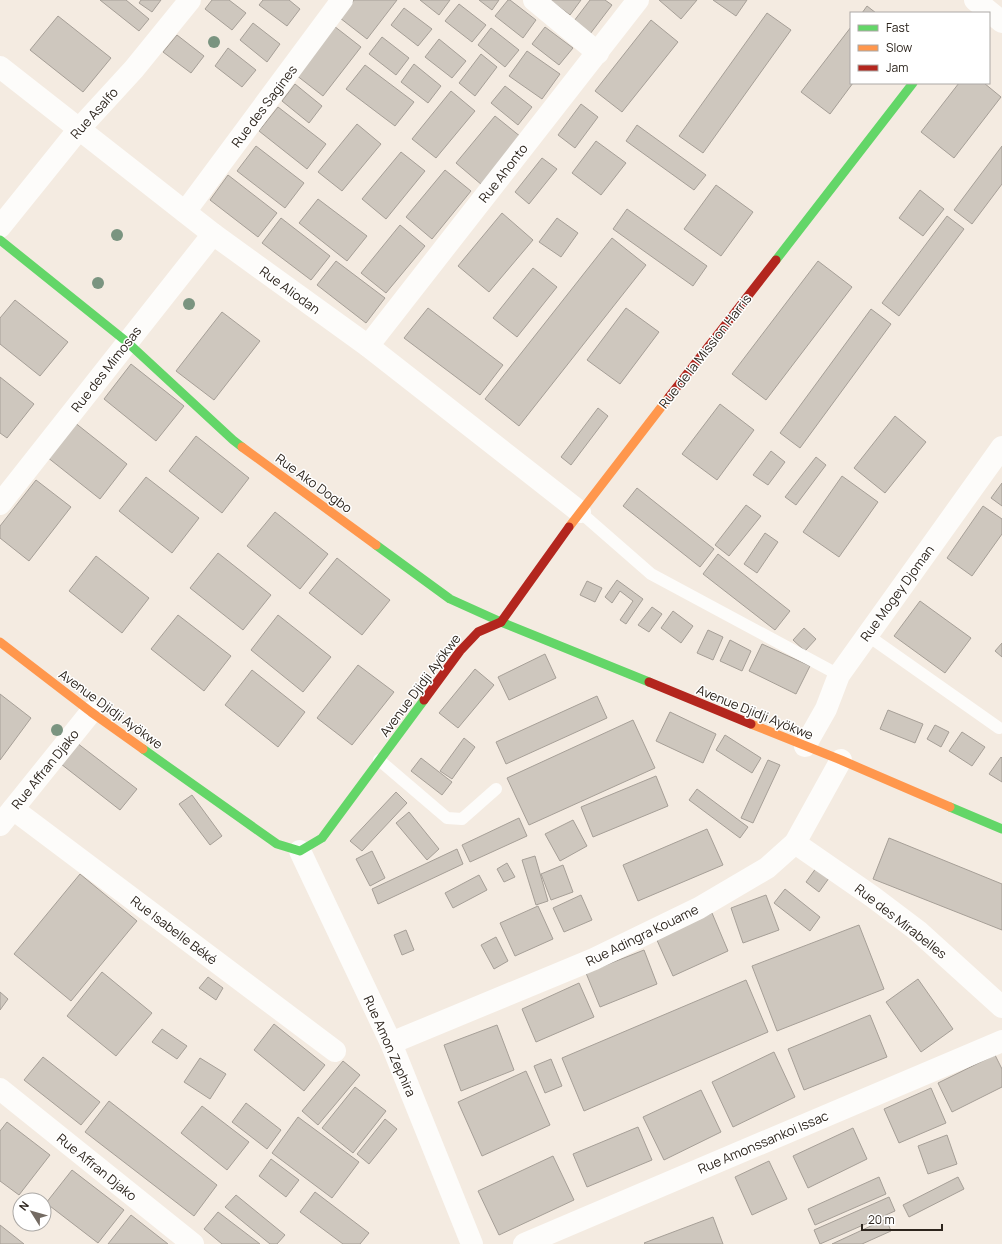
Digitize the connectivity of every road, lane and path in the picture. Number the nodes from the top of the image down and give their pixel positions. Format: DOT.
graph roads {
  1 [pos="190,0"];
  2 [pos="342,0"];
  3 [pos="534,0"];
  4 [pos="638,0"];
  5 [pos="974,3"];
  6 [pos="987,12"];
  7 [pos="990,14"];
  8 [pos="1002,22"];
  9 [pos="598,52"];
  10 [pos="0,67"];
  11 [pos="912,84"];
  12 [pos="79,129"];
  13 [pos="185,212"];
  14 [pos="0,227"];
  15 [pos="213,234"];
  16 [pos="0,240"];
  17 [pos="127,342"];
  18 [pos="368,346"];
  19 [pos="1002,447"];
  20 [pos="0,504"];
  21 [pos="580,512"];
  22 [pos="501,622"];
  23 [pos="868,635"];
  24 [pos="0,642"];
  25 [pos="839,675"];
  26 [pos="91,712"];
  27 [pos="998,728"];
  28 [pos="806,746"];
  29 [pos="379,760"];
  30 [pos="841,760"];
  31 [pos="496,789"];
  32 [pos="6,817"];
  33 [pos="1002,829"];
  34 [pos="795,843"];
  35 [pos="300,851"];
  36 [pos="1002,1007"];
  37 [pos="1002,1041"];
  38 [pos="391,1043"];
  39 [pos="335,1051"];
  40 [pos="0,1089"];
  41 [pos="194,1244"];
  42 [pos="472,1244"];
  43 [pos="524,1244"];
  1 -- 12 [label="street, Rue Asalfo"];
  2 -- 13 [label="street, Rue des Sagines"];
  3 -- 9 [label="street"];
  4 -- 9 [label="street, Rue Ahonto"];
  5 -- 6 [label="street"];
  7 -- 8 [label="street"];
  9 -- 18 [label="street, Rue Ahonto"];
  10 -- 12 [label="street, Rue Aliodan"];
  11 -- 21 [label="street, Rue de la Mission Harris"];
  12 -- 13 [label="street, Rue Aliodan"];
  12 -- 14 [label="street, Rue Asalfo"];
  13 -- 15 [label="street, Rue Aliodan"];
  15 -- 17 [label="street, Rue des Mimosas"];
  15 -- 18 [label="street, Rue Aliodan"];
  16 -- 17 [label="street, Rue Ako Dogbo"];
  17 -- 20 [label="street, Rue des Mimosas"];
  17 -- 22 [label="street, Rue Ako Dogbo"];
  18 -- 21 [label="street, Rue Aliodan"];
  19 -- 23 [label="street, Rue Mogey Djoman"];
  21 -- 22 [label="street, Rue de la Mission Harris"];
  21 -- 25 [label="lane"];
  22 -- 28 [label="street, Avenue Djidji Ayökwe"];
  22 -- 29 [label="street, Avenue Djidji Ayökwe"];
  23 -- 25 [label="street, Rue Mogey Djoman"];
  23 -- 27 [label="lane"];
  24 -- 26 [label="street, Avenue Djidji Ayökwe"];
  25 -- 28 [label="street, Rue Mogey Djoman"];
  26 -- 32 [label="street, Rue Affran Djako"];
  26 -- 35 [label="street, Avenue Djidji Ayökwe"];
  28 -- 30 [label="street, Avenue Djidji Ayökwe"];
  29 -- 31 [label="lane"];
  29 -- 35 [label="street, Avenue Djidji Ayökwe"];
  30 -- 33 [label="street, Avenue Djidji Ayökwe"];
  30 -- 34 [label="street, Rue Adingra Kouame"];
  32 -- 39 [label="street, Rue Isabelle Béké"];
  34 -- 36 [label="street, Rue des Mirabelles"];
  34 -- 38 [label="street, Rue Adingra Kouame"];
  35 -- 38 [label="street, Rue Amon Zephira"];
  37 -- 43 [label="street, Rue Amonssankoi Issac"];
  38 -- 42 [label="street, Rue Amon Zephira"];
  40 -- 41 [label="street, Rue Affran Djako"];
}
